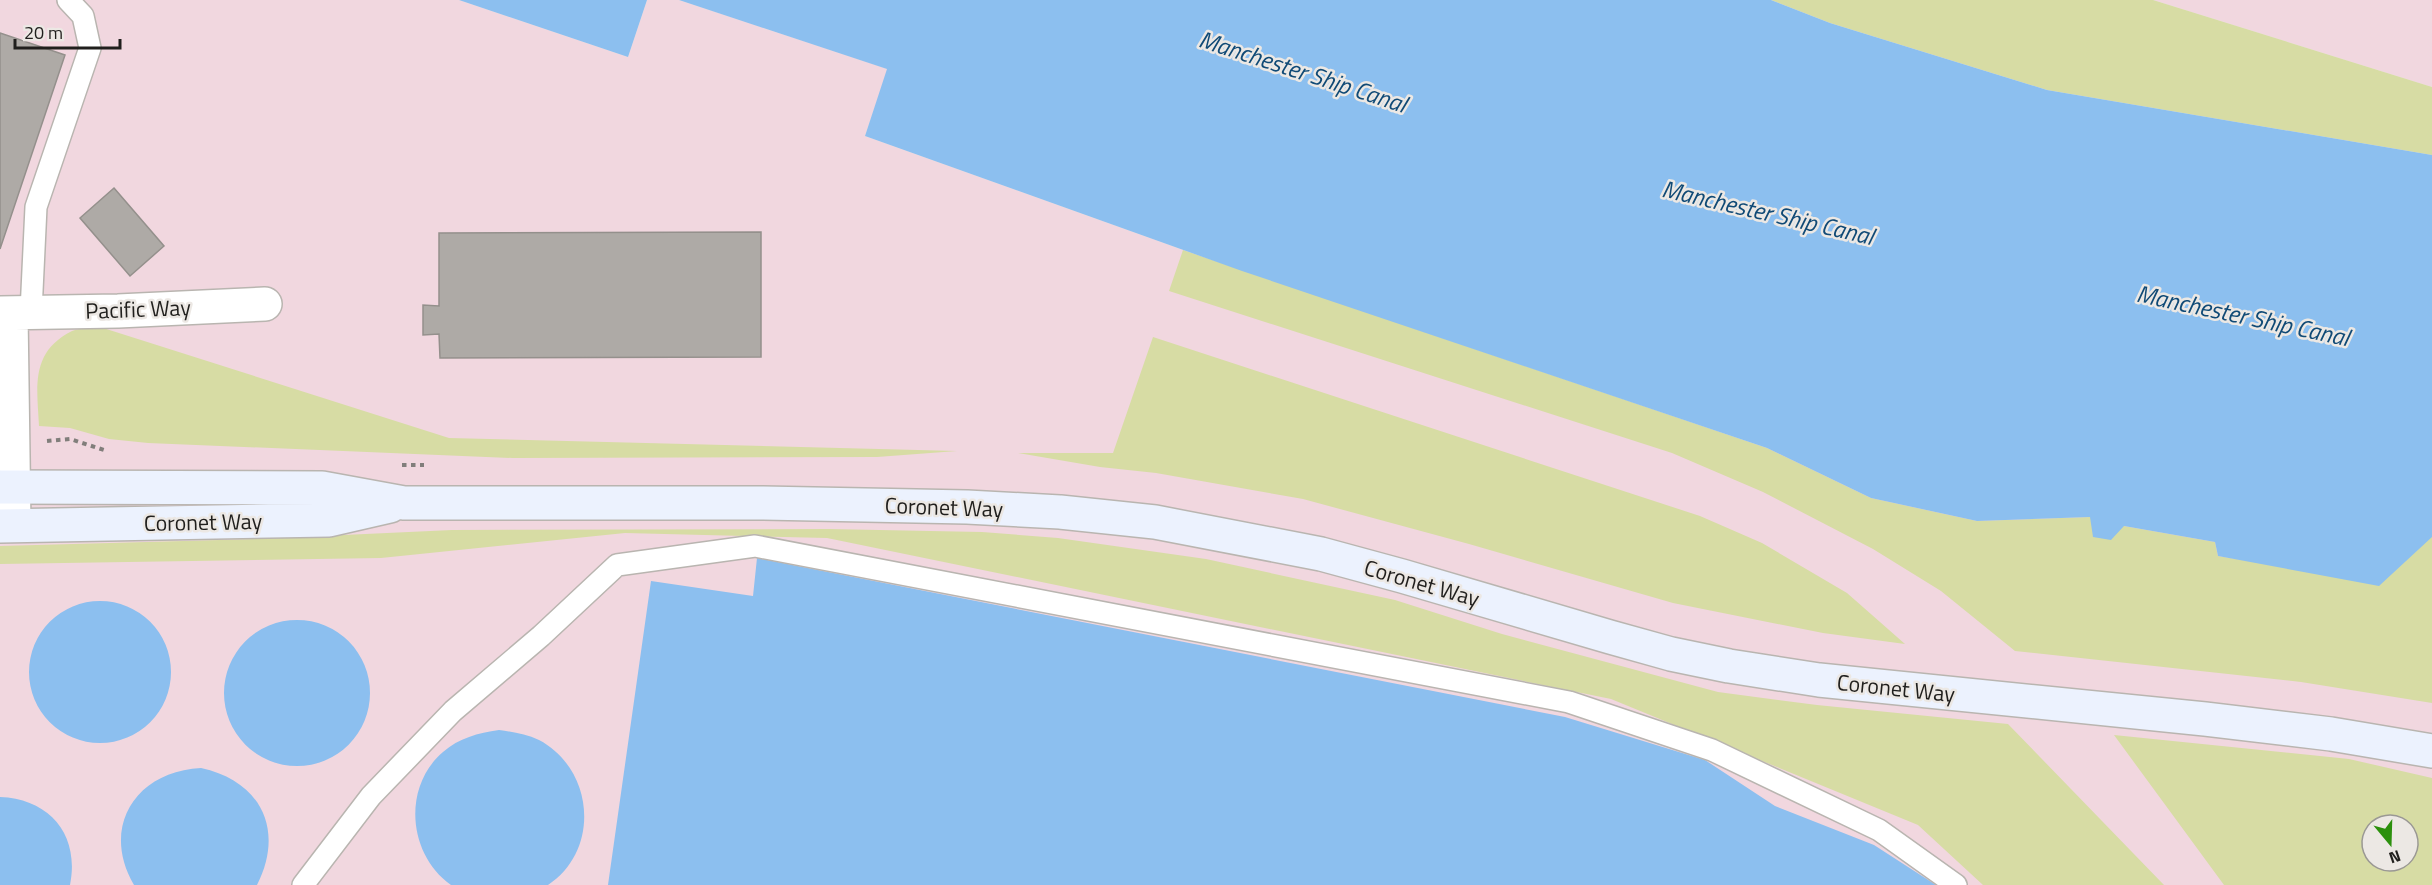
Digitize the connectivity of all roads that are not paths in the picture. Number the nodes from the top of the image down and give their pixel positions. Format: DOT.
graph roads {
  1 [pos="68,0"];
  2 [pos="265,304"];
  3 [pos="14,312"];
  4 [pos="7,487"];
  5 [pos="404,503"];
  6 [pos="7,525"];
  7 [pos="2432,751"];
  8 [pos="303,885"];
  9 [pos="1956,885"];
  1 -- 3 [label="lane"];
  2 -- 3 [label="street, Pacific Way"];
  3 -- 4 [label="street"];
  4 -- 5 [label="street, Coronet Way"];
  4 -- 6 [label="street"];
  5 -- 6 [label="street, Coronet Way"];
  5 -- 7 [label="street, Coronet Way"];
  8 -- 9 [label="lane"];
}
